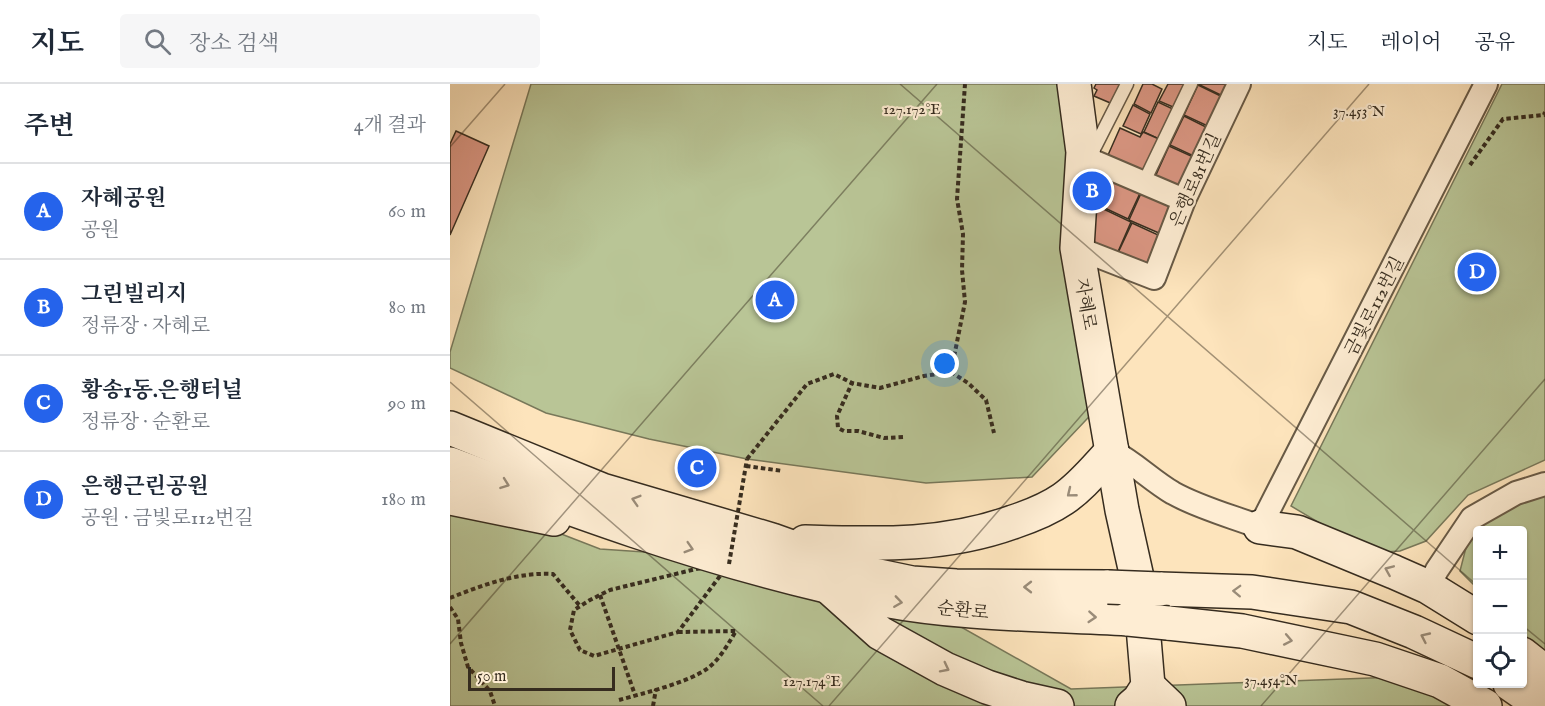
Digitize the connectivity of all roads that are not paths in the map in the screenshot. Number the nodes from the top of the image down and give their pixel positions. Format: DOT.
graph roads {
  1 [pos="1074,84"];
  2 [pos="1127,84"];
  3 [pos="1191,84"];
  4 [pos="1239,84"];
  5 [pos="1486,84"];
  6 [pos="1086,156"];
  7 [pos="1143,184"];
  8 [pos="1184,200"];
  9 [pos="1077,248"];
  10 [pos="450,406"];
  11 [pos="450,428"];
  12 [pos="1112,451"];
  13 [pos="450,464"];
  14 [pos="1545,484"];
  15 [pos="602,490"];
  16 [pos="450,498"];
  17 [pos="1260,527"];
  18 [pos="644,534"];
  19 [pos="772,540"];
  20 [pos="829,586"];
  21 [pos="1428,587"];
  22 [pos="1473,615"];
  23 [pos="1527,658"];
  24 [pos="1473,660"];
  25 [pos="1545,672"];
  26 [pos="1516,688"];
  27 [pos="1150,699"];
  28 [pos="1057,706"];
  29 [pos="1485,706"];
  30 [pos="1542,706"];
  1 -- 6 [label="main road, 자혜로"];
  2 -- 6 [label="lane"];
  3 -- 7 [label="lane"];
  4 -- 8 [label="street, 은행로81번길"];
  5 -- 17 [label="street, 금빛로112번길"];
  6 -- 7 [label="street"];
  6 -- 9 [label="main road, 자혜로"];
  7 -- 8 [label="street"];
  8 -- 9 [label="street, 은행로81번길"];
  9 -- 12 [label="main road, 자혜로"];
  10 -- 15 [label="main road"];
  11 -- 15 [label="main road, 순환로"];
  12 -- 17 [label="street"];
  12 -- 19 [label="main road, one-way"];
  12 -- 27 [label="main road, 자혜로"];
  13 -- 18 [label="main road, 순환로, one-way"];
  14 -- 21 [label="street"];
  19 -- 15 [label="main road, 순환로, one-way"];
  16 -- 18 [label="main road"];
  21 -- 17 [label="main road, one-way"];
  18 -- 20 [label="main road, 순환로, one-way"];
  24 -- 19 [label="main road, 순환로, one-way, bridge"];
  20 -- 28 [label="main road, one-way"];
  20 -- 29 [label="main road, 순환로, one-way, bridge"];
  21 -- 22 [label="main road"];
  23 -- 25 [label="main road"];
  26 -- 30 [label="main road"];
}
